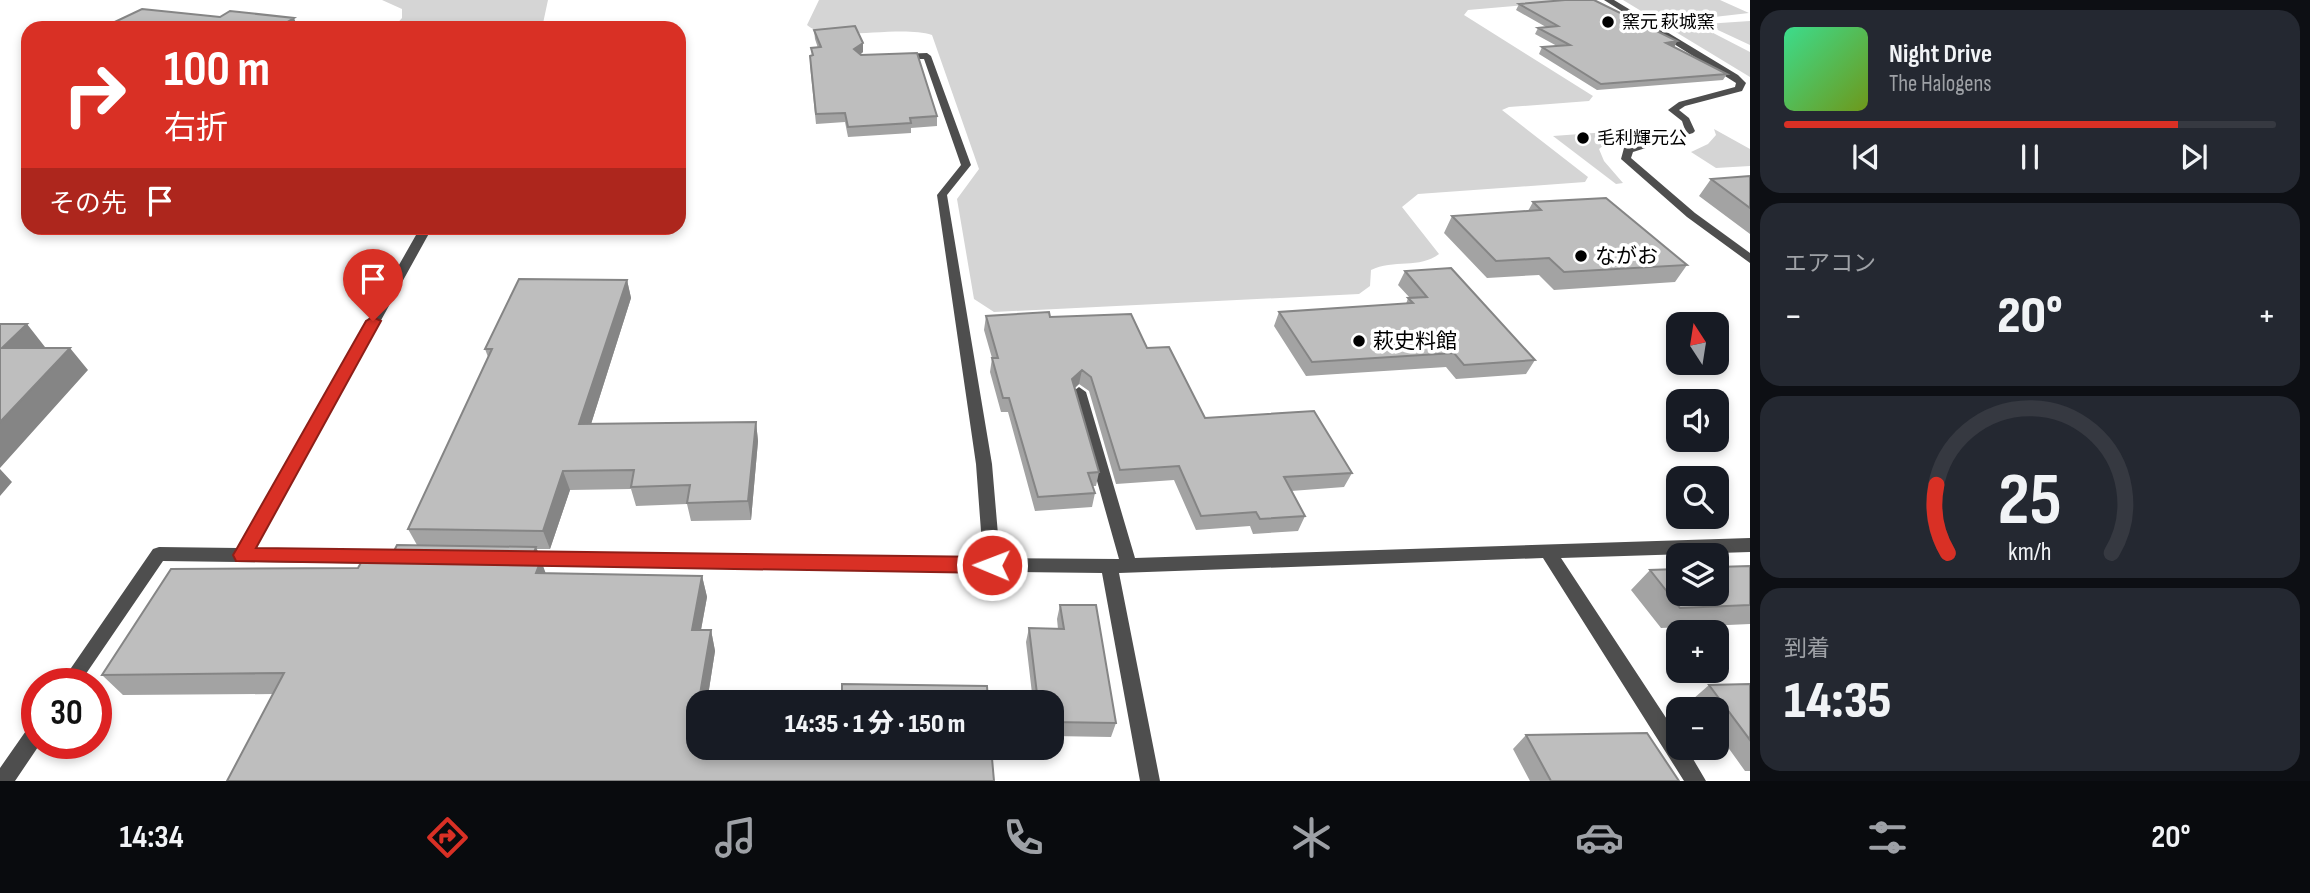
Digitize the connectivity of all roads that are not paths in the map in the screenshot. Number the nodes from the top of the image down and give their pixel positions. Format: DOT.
graph roads {
  1 [pos="1608,0"];
  2 [pos="888,57"];
  3 [pos="422,235"];
  4 [pos="1750,260"];
  5 [pos="1079,392"];
  6 [pos="1750,545"];
  7 [pos="1548,552"];
  8 [pos="243,555"];
  9 [pos="423,558"];
  10 [pos="506,559"];
  11 [pos="992,565"];
  12 [pos="1129,565"];
  13 [pos="1109,566"];
  14 [pos="80,668"];
  15 [pos="21,755"];
  16 [pos="3,781"];
  17 [pos="1150,781"];
  18 [pos="1696,781"];
  1 -- 4 [label="street"];
  2 -- 11 [label="street"];
  3 -- 8 [label="street"];
  5 -- 12 [label="street"];
  6 -- 7 [label="street"];
  7 -- 12 [label="street"];
  7 -- 18 [label="street"];
  8 -- 9 [label="street"];
  8 -- 14 [label="street"];
  10 -- 11 [label="street"];
  11 -- 13 [label="street"];
  12 -- 13 [label="street"];
  13 -- 17 [label="street"];
  15 -- 16 [label="street"];
}
